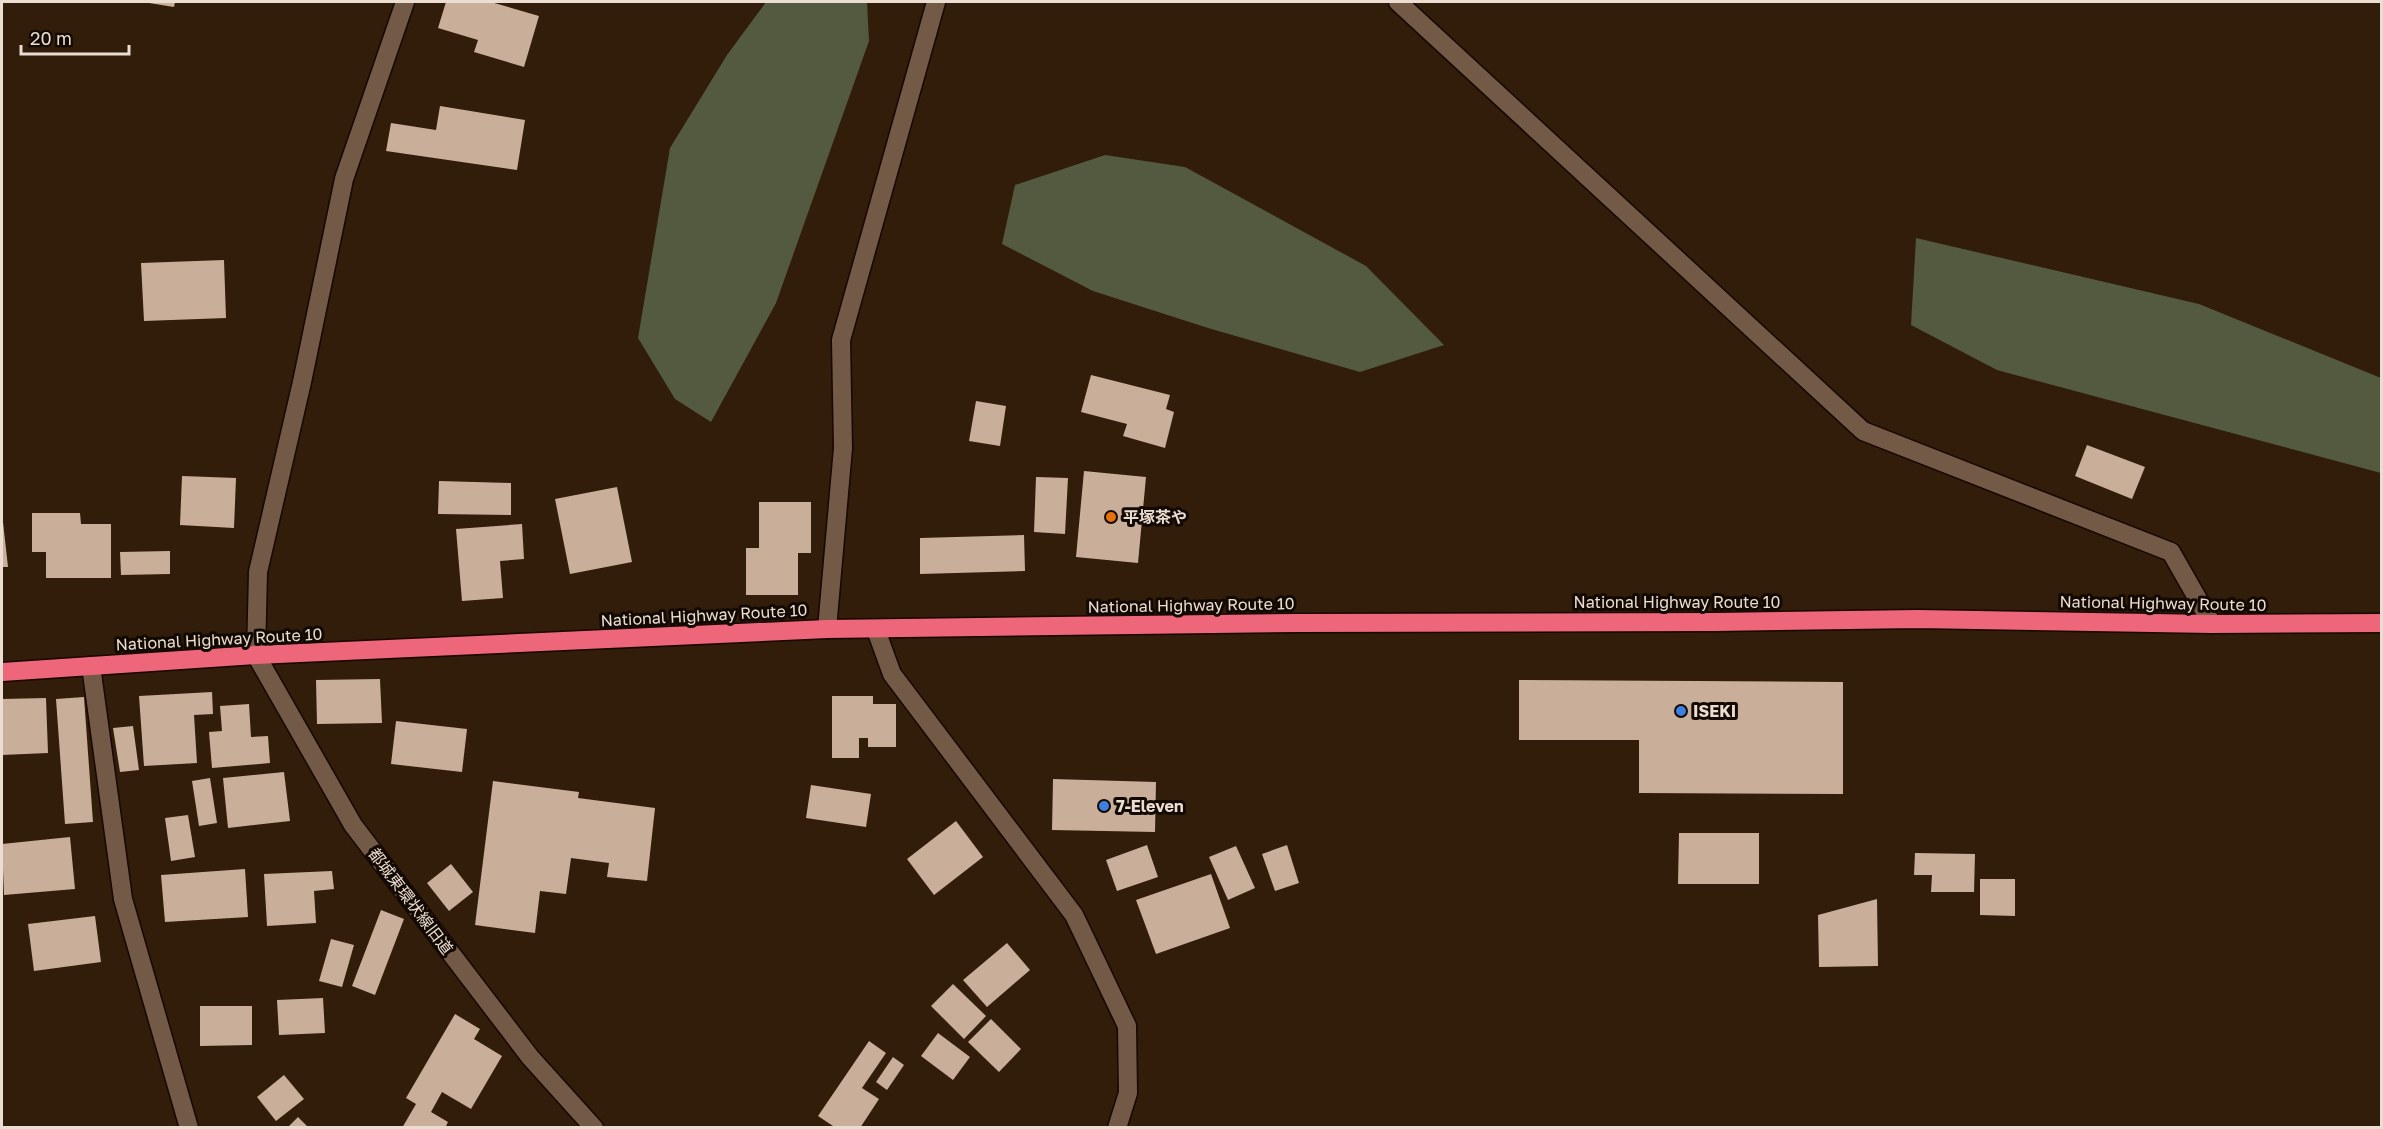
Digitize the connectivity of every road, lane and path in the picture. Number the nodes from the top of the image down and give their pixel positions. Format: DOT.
graph roads {
  1 [pos="405,2"];
  2 [pos="936,2"];
  3 [pos="1398,2"];
  4 [pos="2382,623"];
  5 [pos="2212,624"];
  6 [pos="827,629"];
  7 [pos="876,630"];
  8 [pos="256,655"];
  9 [pos="91,666"];
  10 [pos="2,672"];
  11 [pos="189,1128"];
  12 [pos="594,1128"];
  13 [pos="1117,1128"];
  1 -- 8 [label="street"];
  2 -- 6 [label="street"];
  3 -- 5 [label="street"];
  4 -- 5 [label="highway, National Highway Route 10"];
  5 -- 7 [label="highway, National Highway Route 10"];
  6 -- 7 [label="highway, National Highway Route 10"];
  6 -- 8 [label="highway, National Highway Route 10"];
  7 -- 13 [label="street"];
  8 -- 9 [label="highway, National Highway Route 10"];
  8 -- 12 [label="street, 都城東環状線旧道"];
  9 -- 10 [label="highway, National Highway Route 10"];
  9 -- 11 [label="street"];
}
